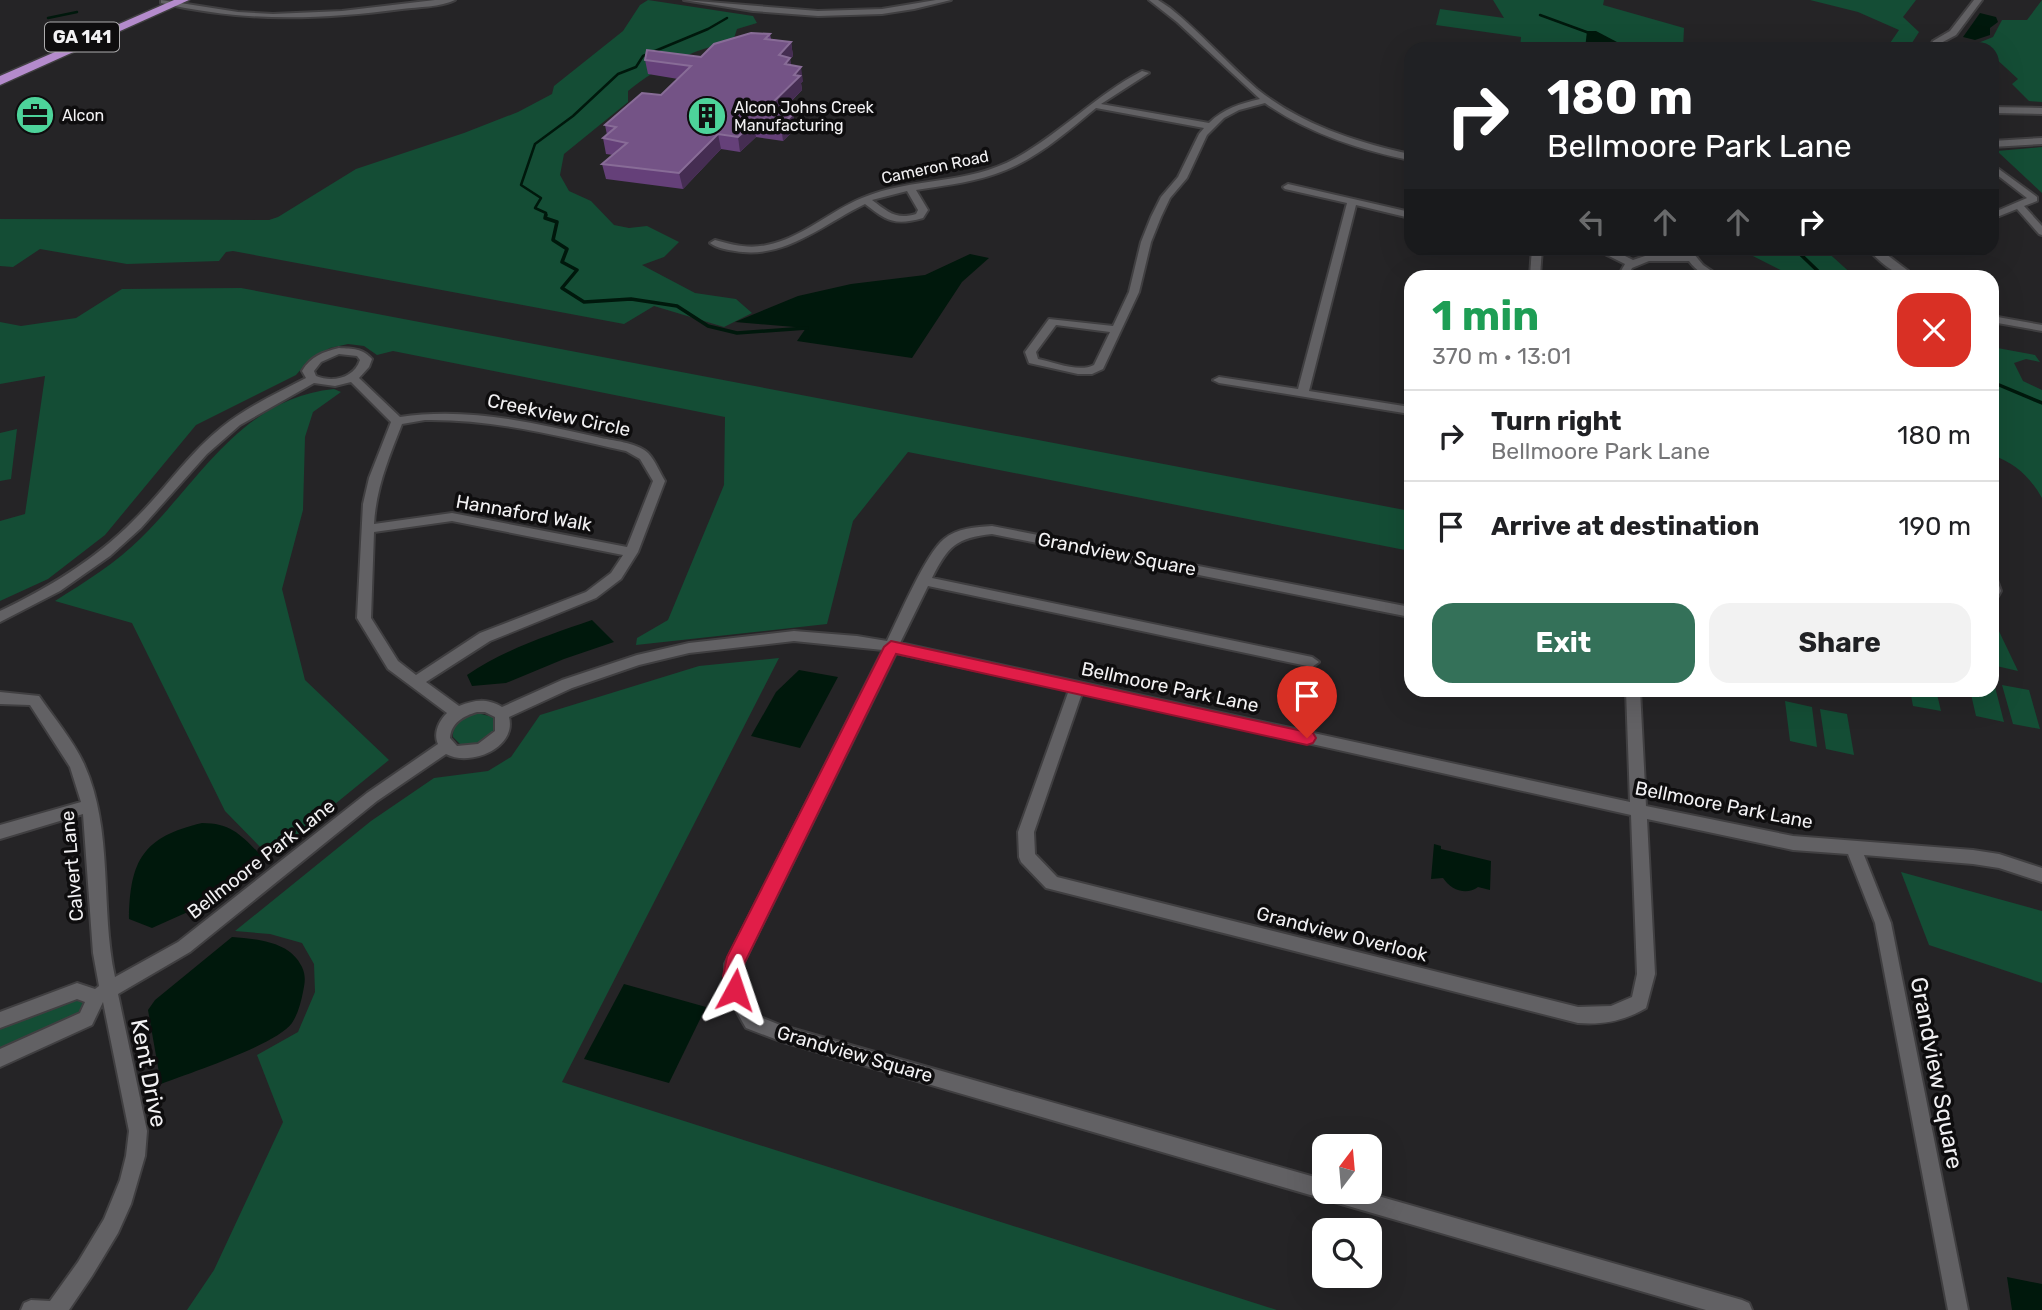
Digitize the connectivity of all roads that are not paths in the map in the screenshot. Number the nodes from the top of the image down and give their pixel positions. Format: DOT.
graph roads {
  1 [pos="411,0"];
  2 [pos="451,0"];
  3 [pos="688,0"];
  4 [pos="947,0"];
  5 [pos="1153,0"];
  6 [pos="1978,0"];
  7 [pos="175,1"];
  8 [pos="200,9"];
  9 [pos="149,15"];
  10 [pos="1938,42"];
  11 [pos="0,72"];
  12 [pos="1145,73"];
  13 [pos="0,81"];
  14 [pos="1267,100"];
  15 [pos="1093,105"];
  16 [pos="1999,110"];
  17 [pos="2042,111"];
  18 [pos="1209,126"];
  19 [pos="2042,141"];
  20 [pos="1999,144"];
  21 [pos="1404,155"];
  22 [pos="1999,172"];
  23 [pos="1288,187"];
  24 [pos="910,188"];
  25 [pos="866,200"];
  26 [pos="1352,202"];
  27 [pos="2018,205"];
  28 [pos="1999,213"];
  29 [pos="1404,214"];
  30 [pos="2042,232"];
  31 [pos="715,243"];
  32 [pos="1620,256"];
  33 [pos="1664,256"];
  34 [pos="1691,256"];
  35 [pos="1881,256"];
  36 [pos="1632,264"];
  37 [pos="1626,270"];
  38 [pos="1707,270"];
  39 [pos="1900,270"];
  40 [pos="1999,320"];
  41 [pos="2042,328"];
  42 [pos="1116,330"];
  43 [pos="352,377"];
  44 [pos="313,379"];
  45 [pos="1219,380"];
  46 [pos="1303,393"];
  47 [pos="1404,410"];
  48 [pos="397,421"];
  49 [pos="368,529"];
  50 [pos="632,552"];
  51 [pos="932,583"];
  52 [pos="1404,611"];
  53 [pos="0,617"];
  54 [pos="891,647"];
  55 [pos="1311,662"];
  56 [pos="416,682"];
  57 [pos="1077,688"];
  58 [pos="1633,697"];
  59 [pos="0,698"];
  60 [pos="457,713"];
  61 [pos="501,714"];
  62 [pos="446,746"];
  63 [pos="90,806"];
  64 [pos="1639,810"];
  65 [pos="0,832"];
  66 [pos="1854,849"];
  67 [pos="2042,875"];
  68 [pos="102,994"];
  69 [pos="0,1020"];
  70 [pos="0,1058"];
  71 [pos="1312,1186"];
  72 [pos="1373,1204"];
  73 [pos="31,1310"];
  74 [pos="47,1310"];
  75 [pos="56,1310"];
  76 [pos="1742,1310"];
  77 [pos="1958,1310"];
  1 -- 7 [label="street"];
  2 -- 8 [label="street"];
  3 -- 4 [label="street"];
  5 -- 14 [label="street"];
  6 -- 10 [label="street"];
  7 -- 8 [label="street"];
  7 -- 9 [label="highway, GA 141"];
  7 -- 11 [label="highway, GA 141"];
  8 -- 9 [label="highway"];
  9 -- 13 [label="highway, GA 141"];
  12 -- 15 [label="street, Cameron Road"];
  14 -- 18 [label="street"];
  14 -- 21 [label="street"];
  15 -- 18 [label="street"];
  15 -- 24 [label="street, Cameron Road"];
  16 -- 17 [label="street"];
  18 -- 42 [label="street"];
  19 -- 20 [label="street"];
  22 -- 27 [label="street"];
  23 -- 26 [label="street"];
  24 -- 25 [label="street, Cameron Road"];
  24 -- 25 [label="street"];
  25 -- 31 [label="street, Cameron Road"];
  26 -- 29 [label="street"];
  26 -- 46 [label="street"];
  27 -- 28 [label="street"];
  27 -- 30 [label="street"];
  32 -- 36 [label="street"];
  33 -- 36 [label="street"];
  34 -- 38 [label="street"];
  35 -- 39 [label="street"];
  36 -- 37 [label="street"];
  40 -- 41 [label="street"];
  42 -- 42 [label="street"];
  43 -- 44 [label="street"];
  43 -- 44 [label="street"];
  43 -- 48 [label="street"];
  44 -- 53 [label="street"];
  45 -- 46 [label="street"];
  46 -- 47 [label="street"];
  48 -- 49 [label="street"];
  48 -- 50 [label="street, Creekview Circle"];
  49 -- 50 [label="street, Hannaford Walk"];
  49 -- 56 [label="street"];
  50 -- 56 [label="street, Creekview Circle"];
  51 -- 55 [label="street"];
  52 -- 54 [label="street, Grandview Square"];
  54 -- 57 [label="street, Bellmoore Park Lane"];
  54 -- 61 [label="street, Bellmoore Park Lane"];
  54 -- 71 [label="street, Grandview Square"];
  56 -- 60 [label="street"];
  57 -- 64 [label="street, Bellmoore Park Lane"];
  57 -- 64 [label="street, Grandview Overlook"];
  58 -- 64 [label="street"];
  59 -- 63 [label="street, Calvert Lane"];
  60 -- 61 [label="street"];
  60 -- 62 [label="street"];
  61 -- 62 [label="street"];
  62 -- 68 [label="street, Bellmoore Park Lane"];
  63 -- 65 [label="street"];
  63 -- 68 [label="street, Calvert Lane"];
  64 -- 66 [label="street, Bellmoore Park Lane"];
  66 -- 67 [label="street, Bellmoore Park Lane"];
  66 -- 77 [label="street, Grandview Square"];
  68 -- 69 [label="street"];
  68 -- 70 [label="street, Bellmoore Park Lane"];
  68 -- 75 [label="street, Kent Drive"];
  72 -- 76 [label="street"];
  73 -- 74 [label="street"];
}
